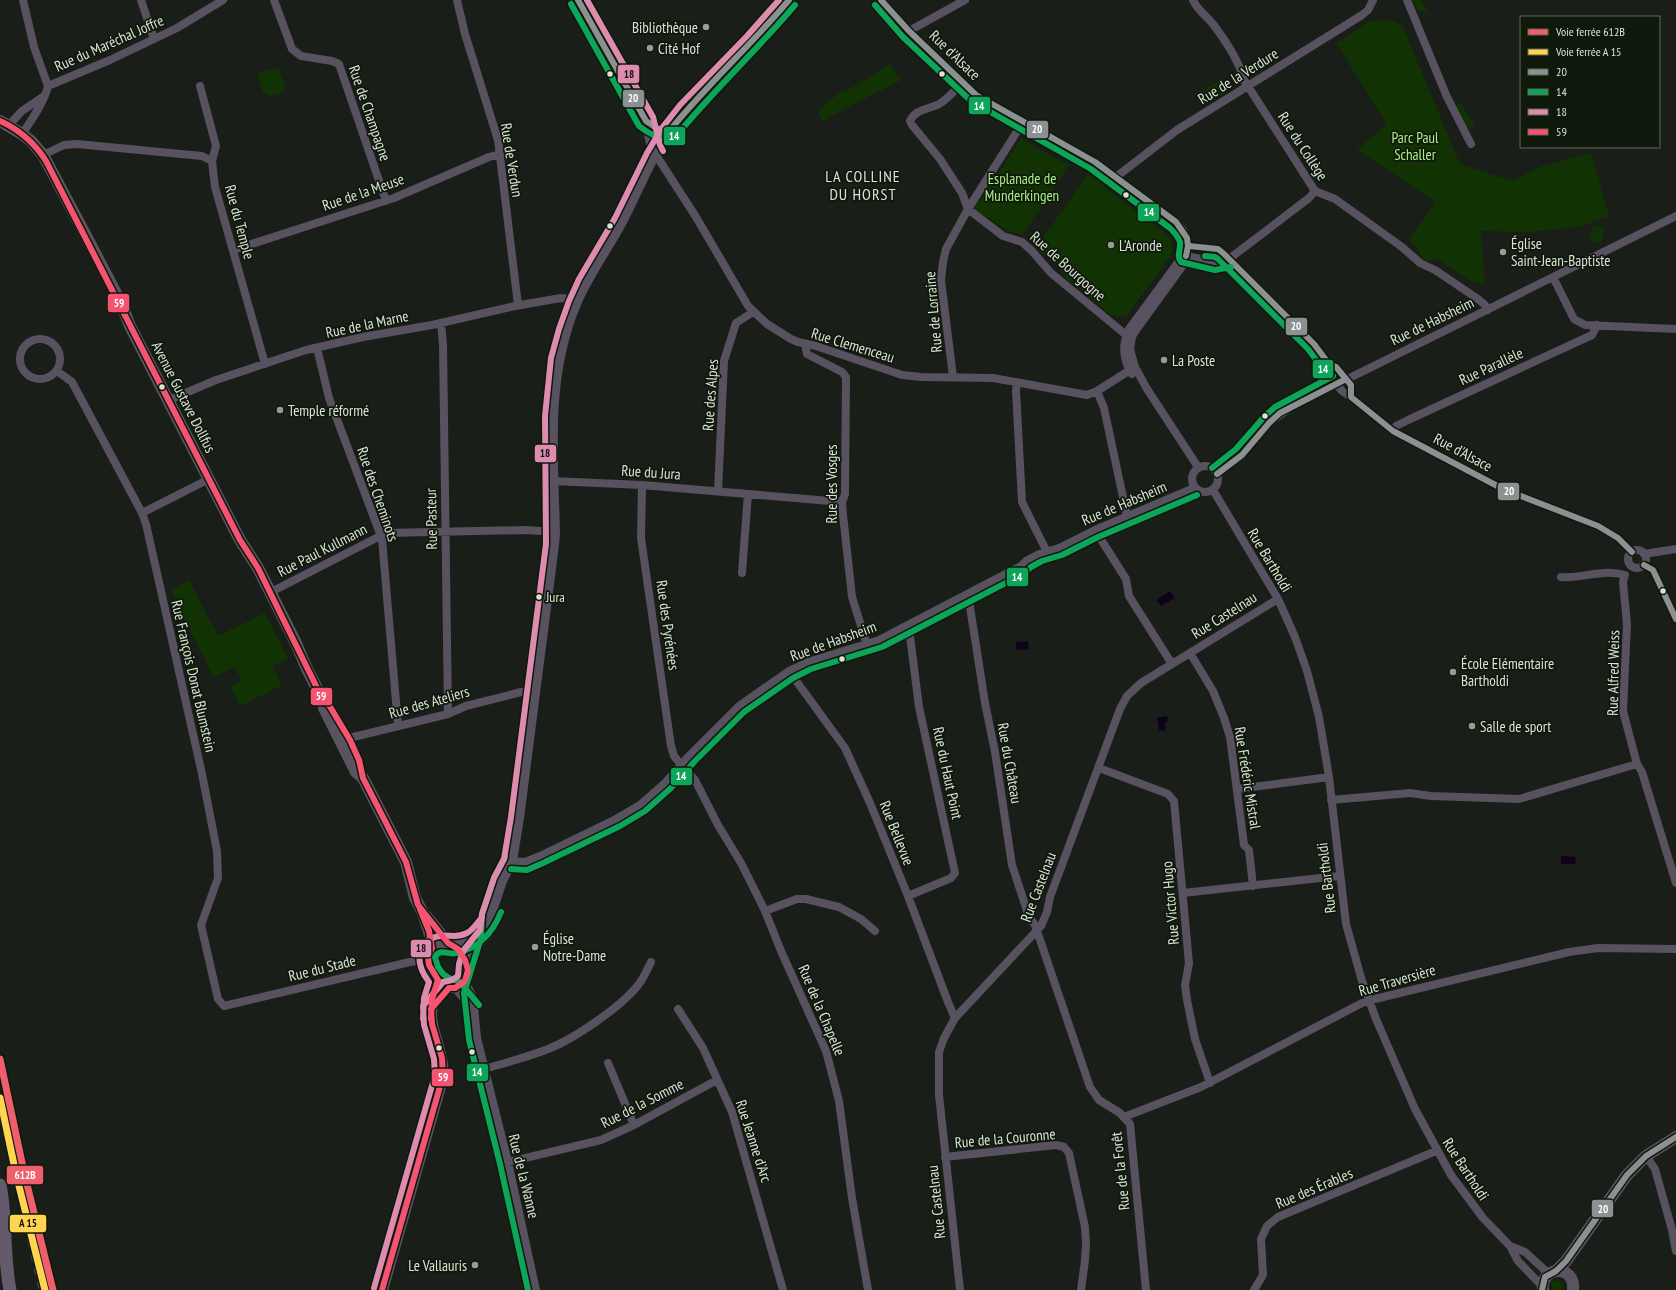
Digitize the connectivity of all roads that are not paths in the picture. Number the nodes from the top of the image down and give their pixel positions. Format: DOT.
graph roads {
  1 [pos="23,0"];
  2 [pos="141,0"];
  3 [pos="223,0"];
  4 [pos="274,0"];
  5 [pos="457,0"];
  6 [pos="578,0"];
  7 [pos="789,0"];
  8 [pos="881,0"];
  9 [pos="965,0"];
  10 [pos="1193,0"];
  11 [pos="1373,0"];
  12 [pos="1407,0"];
  13 [pos="909,31"];
  14 [pos="154,39"];
  15 [pos="963,82"];
  16 [pos="48,86"];
  17 [pos="200,86"];
  18 [pos="1248,86"];
  19 [pos="44,96"];
  20 [pos="646,121"];
  21 [pos="1023,122"];
  22 [pos="5,123"];
  23 [pos="671,129"];
  24 [pos="22,134"];
  25 [pos="1471,144"];
  26 [pos="500,154"];
  27 [pos="42,155"];
  28 [pos="656,155"];
  29 [pos="212,161"];
  30 [pos="1116,177"];
  31 [pos="1316,191"];
  32 [pos="962,193"];
  33 [pos="978,195"];
  34 [pos="386,200"];
  35 [pos="968,209"];
  36 [pos="1676,216"];
  37 [pos="1189,246"];
  38 [pos="233,250"];
  39 [pos="1186,256"];
  40 [pos="1229,259"];
  41 [pos="1552,278"];
  42 [pos="577,302"];
  43 [pos="518,305"];
  44 [pos="1488,310"];
  45 [pos="753,312"];
  46 [pos="441,323"];
  47 [pos="1597,325"];
  48 [pos="1676,329"];
  49 [pos="1129,337"];
  50 [pos="805,344"];
  51 [pos="317,348"];
  52 [pos="265,364"];
  53 [pos="1329,364"];
  54 [pos="1132,369"];
  55 [pos="56,371"];
  56 [pos="954,377"];
  57 [pos="1346,379"];
  58 [pos="1017,382"];
  59 [pos="1336,384"];
  60 [pos="1097,391"];
  61 [pos="1351,397"];
  62 [pos="169,400"];
  63 [pos="1393,431"];
  64 [pos="1198,467"];
  65 [pos="1217,474"];
  66 [pos="209,479"];
  67 [pos="553,481"];
  68 [pos="642,485"];
  69 [pos="1194,488"];
  70 [pos="1213,490"];
  71 [pos="718,491"];
  72 [pos="748,494"];
  73 [pos="842,502"];
  74 [pos="142,513"];
  75 [pos="1127,516"];
  76 [pos="1095,530"];
  77 [pos="445,531"];
  78 [pos="555,532"];
  79 [pos="380,536"];
  80 [pos="1676,549"];
  81 [pos="1047,552"];
  82 [pos="1632,552"];
  83 [pos="1644,554"];
  84 [pos="1644,565"];
  85 [pos="1631,566"];
  86 [pos="742,573"];
  87 [pos="1625,575"];
  88 [pos="1561,577"];
  89 [pos="270,592"];
  90 [pos="968,594"];
  91 [pos="1278,599"];
  92 [pos="1676,619"];
  93 [pos="906,627"];
  94 [pos="867,645"];
  95 [pos="1190,653"];
  96 [pos="1172,664"];
  97 [pos="789,671"];
  98 [pos="535,691"];
  99 [pos="324,702"];
  100 [pos="448,714"];
  101 [pos="398,725"];
  102 [pos="335,729"];
  103 [pos="349,738"];
  104 [pos="1637,764"];
  105 [pos="681,765"];
  106 [pos="1099,768"];
  107 [pos="1329,777"];
  108 [pos="364,778"];
  109 [pos="1237,789"];
  110 [pos="1331,800"];
  111 [pos="512,861"];
  112 [pos="1339,876"];
  113 [pos="1676,883"];
  114 [pos="1253,886"];
  115 [pos="1183,893"];
  116 [pos="908,896"];
  117 [pos="765,911"];
  118 [pos="423,913"];
  119 [pos="490,917"];
  120 [pos="875,931"];
  121 [pos="1037,932"];
  122 [pos="451,945"];
  123 [pos="432,948"];
  124 [pos="1676,949"];
  125 [pos="427,960"];
  126 [pos="651,962"];
  127 [pos="467,965"];
  128 [pos="438,980"];
  129 [pos="456,986"];
  130 [pos="1369,1001"];
  131 [pos="224,1006"];
  132 [pos="431,1009"];
  133 [pos="678,1009"];
  134 [pos="955,1018"];
  135 [pos="608,1063"];
  136 [pos="484,1069"];
  137 [pos="717,1080"];
  138 [pos="1210,1083"];
  139 [pos="1124,1117"];
  140 [pos="634,1125"];
  141 [pos="1676,1137"];
  142 [pos="1436,1151"];
  143 [pos="1646,1156"];
  144 [pos="945,1157"];
  145 [pos="508,1162"];
  146 [pos="0,1185"];
  147 [pos="1590,1228"];
  148 [pos="1510,1246"];
  149 [pos="1676,1251"];
  150 [pos="1552,1272"];
  151 [pos="1570,1276"];
  152 [pos="1543,1289"];
  153 [pos="10,1290"];
  154 [pos="382,1290"];
  155 [pos="536,1290"];
  156 [pos="783,1290"];
  157 [pos="868,1290"];
  158 [pos="960,1290"];
  159 [pos="1080,1290"];
  160 [pos="1146,1290"];
  161 [pos="1254,1290"];
  162 [pos="1573,1290"];
  1 -- 16 [label="street"];
  2 -- 14 [label="street"];
  3 -- 14 [label="street, Rue du Maréchal Joffre"];
  4 -- 34 [label="street, Rue de Champagne"];
  5 -- 26 [label="street, Rue de Verdun"];
  6 -- 20 [label="street"];
  7 -- 23 [label="street"];
  8 -- 13 [label="street, Rue d'Alsace"];
  9 -- 13 [label="street"];
  10 -- 18 [label="street, Rue du Collège"];
  11 -- 18 [label="street, Rue de la Verdure"];
  12 -- 25 [label="street"];
  13 -- 15 [label="street, Rue d'Alsace"];
  14 -- 16 [label="street, Rue du Maréchal Joffre"];
  15 -- 21 [label="street, Rue d'Alsace"];
  15 -- 32 [label="street"];
  16 -- 19 [label="street"];
  17 -- 29 [label="street, Rue du Temple"];
  18 -- 30 [label="street, Rue de la Verdure"];
  18 -- 31 [label="street, Rue du Collège"];
  19 -- 22 [label="street"];
  19 -- 24 [label="street"];
  20 -- 23 [label="street"];
  20 -- 28 [label="street"];
  21 -- 30 [label="street, Rue d'Alsace"];
  21 -- 33 [label="street, Rue de Lorraine"];
  22 -- 24 [label="main road, Avenue Gustave Dollfus"];
  23 -- 28 [label="street"];
  24 -- 27 [label="main road, Avenue Gustave Dollfus"];
  26 -- 34 [label="street, Rue de la Meuse"];
  26 -- 43 [label="street, Rue de Verdun"];
  27 -- 29 [label="street"];
  27 -- 62 [label="main road, Avenue Gustave Dollfus"];
  28 -- 42 [label="street"];
  28 -- 45 [label="street, Rue Clemenceau"];
  29 -- 38 [label="street, Rue du Temple"];
  30 -- 37 [label="street, Rue d'Alsace"];
  31 -- 40 [label="street"];
  31 -- 44 [label="street, Rue du Collège"];
  32 -- 33 [label="street"];
  32 -- 35 [label="street"];
  33 -- 35 [label="street, Rue de Lorraine"];
  34 -- 38 [label="street, Rue de la Meuse"];
  35 -- 49 [label="street, Rue de Bourgogne"];
  35 -- 56 [label="street, Rue de Lorraine"];
  36 -- 41 [label="street, Rue de Habsheim"];
  37 -- 39 [label="street"];
  37 -- 40 [label="street, Rue d'Alsace"];
  38 -- 52 [label="street, Rue du Temple"];
  39 -- 40 [label="street"];
  39 -- 49 [label="street"];
  40 -- 53 [label="street, Rue d'Alsace"];
  41 -- 44 [label="street, Rue de Habsheim"];
  41 -- 47 [label="street"];
  42 -- 43 [label="street, Rue de la Marne"];
  42 -- 67 [label="street"];
  43 -- 46 [label="street, Rue de la Marne"];
  44 -- 57 [label="street, Rue de Habsheim"];
  45 -- 50 [label="street, Rue Clemenceau"];
  45 -- 71 [label="street, Rue des Alpes"];
  46 -- 51 [label="street, Rue de la Marne"];
  46 -- 77 [label="street, Rue Pasteur"];
  47 -- 48 [label="street"];
  47 -- 63 [label="street, Rue Parallèle"];
  49 -- 54 [label="street"];
  50 -- 56 [label="street, Rue Clemenceau"];
  50 -- 73 [label="street, Rue des Vosges"];
  51 -- 52 [label="street, Rue de la Marne"];
  51 -- 79 [label="street, Rue des Cheminots"];
  52 -- 62 [label="street, Rue de la Marne"];
  53 -- 57 [label="street, Rue d'Alsace"];
  53 -- 59 [label="street, Rue d'Alsace"];
  54 -- 60 [label="street, Rue Clemenceau"];
  54 -- 64 [label="street"];
  55 -- 55 [label="street"];
  55 -- 74 [label="street, Rue François Donat Blumstein"];
  56 -- 58 [label="street, Rue Clemenceau"];
  57 -- 59 [label="street, Rue de Habsheim"];
  57 -- 61 [label="street"];
  58 -- 60 [label="street, Rue Clemenceau"];
  58 -- 81 [label="street"];
  59 -- 61 [label="street, Rue d'Alsace"];
  59 -- 65 [label="street, Rue de Habsheim"];
  60 -- 75 [label="street"];
  61 -- 63 [label="street, Rue d'Alsace"];
  62 -- 66 [label="main road, Avenue Gustave Dollfus"];
  63 -- 82 [label="street, Rue d'Alsace"];
  64 -- 65 [label="street"];
  64 -- 69 [label="street"];
  65 -- 70 [label="street"];
  66 -- 74 [label="street"];
  66 -- 89 [label="main road, Avenue Gustave Dollfus"];
  67 -- 68 [label="street, Rue du Jura"];
  67 -- 78 [label="street"];
  68 -- 71 [label="street, Rue du Jura"];
  68 -- 105 [label="street, Rue des Pyrénées"];
  69 -- 70 [label="street"];
  69 -- 75 [label="street, Rue de Habsheim"];
  70 -- 91 [label="street, Rue Bartholdi"];
  71 -- 72 [label="street, Rue du Jura"];
  72 -- 73 [label="street, Rue du Jura"];
  72 -- 86 [label="street"];
  73 -- 94 [label="street, Rue des Vosges"];
  74 -- 131 [label="street, Rue François Donat Blumstein"];
  75 -- 76 [label="street, Rue de Habsheim"];
  76 -- 81 [label="street, Rue de Habsheim"];
  76 -- 96 [label="street"];
  77 -- 78 [label="street, Rue Paul Kullmann"];
  77 -- 79 [label="street, Rue Paul Kullmann"];
  77 -- 100 [label="street, Rue Pasteur"];
  78 -- 98 [label="street"];
  79 -- 89 [label="street, Rue Paul Kullmann"];
  79 -- 101 [label="street, Rue des Cheminots"];
  80 -- 83 [label="street"];
  81 -- 90 [label="street, Rue de Habsheim"];
  82 -- 83 [label="street"];
  82 -- 85 [label="street"];
  83 -- 84 [label="street"];
  84 -- 85 [label="street"];
  84 -- 92 [label="street"];
  85 -- 87 [label="street"];
  87 -- 88 [label="street"];
  87 -- 104 [label="street, Rue Alfred Weiss"];
  89 -- 99 [label="main road, Avenue Gustave Dollfus"];
  90 -- 93 [label="street, Rue de Habsheim"];
  90 -- 121 [label="street, Rue du Château"];
  91 -- 95 [label="street, Rue Castelnau"];
  91 -- 107 [label="street, Rue Bartholdi"];
  93 -- 94 [label="street, Rue de Habsheim"];
  93 -- 116 [label="street, Rue du Haut Point"];
  94 -- 97 [label="street, Rue de Habsheim"];
  95 -- 96 [label="street, Rue Castelnau"];
  95 -- 109 [label="street, Rue Frédéric Mistral"];
  96 -- 106 [label="street, Rue Castelnau"];
  97 -- 105 [label="street, Rue de Habsheim"];
  97 -- 116 [label="street, Rue Bellevue"];
  98 -- 100 [label="street, Rue des Ateliers"];
  98 -- 111 [label="street"];
  99 -- 102 [label="main road, Avenue Gustave Dollfus"];
  99 -- 103 [label="main road, Avenue Gustave Dollfus"];
  100 -- 101 [label="street, Rue des Ateliers"];
  101 -- 103 [label="street, Rue des Ateliers"];
  102 -- 103 [label="street"];
  102 -- 108 [label="main road, Avenue Gustave Dollfus"];
  103 -- 108 [label="main road, Avenue Gustave Dollfus"];
  104 -- 110 [label="street"];
  104 -- 113 [label="street, Rue Alfred Weiss"];
  105 -- 111 [label="street, Rue de Habsheim"];
  105 -- 117 [label="street, Rue de la Chapelle"];
  106 -- 115 [label="street, Rue Victor Hugo"];
  106 -- 121 [label="street, Rue Castelnau"];
  107 -- 109 [label="street"];
  107 -- 110 [label="street, Rue Bartholdi"];
  108 -- 118 [label="main road, Avenue Gustave Dollfus"];
  109 -- 114 [label="street, Rue Frédéric Mistral"];
  110 -- 112 [label="street, Rue Bartholdi"];
  111 -- 119 [label="street"];
  112 -- 114 [label="street"];
  112 -- 130 [label="street, Rue Bartholdi"];
  114 -- 115 [label="street"];
  115 -- 138 [label="street, Rue Victor Hugo"];
  116 -- 134 [label="street, Rue Bellevue"];
  117 -- 120 [label="street"];
  117 -- 157 [label="street, Rue de la Chapelle"];
  118 -- 122 [label="main road, Avenue Gustave Dollfus"];
  118 -- 123 [label="main road, Avenue Gustave Dollfus"];
  119 -- 122 [label="street"];
  119 -- 127 [label="street"];
  121 -- 134 [label="street, Rue Castelnau"];
  121 -- 139 [label="street, Rue de la Forêt"];
  122 -- 123 [label="main road"];
  122 -- 127 [label="main road"];
  123 -- 125 [label="main road"];
  124 -- 130 [label="street, Rue Traversière"];
  125 -- 128 [label="main road"];
  125 -- 131 [label="street, Rue du Stade"];
  126 -- 136 [label="street"];
  127 -- 129 [label="main road"];
  128 -- 129 [label="main road"];
  128 -- 132 [label="main road"];
  129 -- 132 [label="main road"];
  129 -- 136 [label="street, Rue de la Wanne"];
  130 -- 138 [label="street, Rue Traversière"];
  130 -- 142 [label="street, Rue Bartholdi"];
  132 -- 154 [label="main road"];
  133 -- 137 [label="street, Rue Jeanne d'Arc"];
  134 -- 144 [label="street, Rue Castelnau"];
  135 -- 140 [label="street"];
  136 -- 145 [label="street, Rue de la Wanne"];
  137 -- 140 [label="street, Rue de la Somme"];
  137 -- 156 [label="street, Rue Jeanne d'Arc"];
  138 -- 139 [label="street, Rue Traversière"];
  139 -- 160 [label="street, Rue de la Forêt"];
  140 -- 145 [label="street, Rue de la Somme"];
  141 -- 143 [label="main road"];
  142 -- 148 [label="street, Rue Bartholdi"];
  142 -- 161 [label="street, Rue des Érables"];
  143 -- 147 [label="main road"];
  143 -- 149 [label="street"];
  144 -- 158 [label="street, Rue Castelnau"];
  144 -- 159 [label="street, Rue de la Couronne"];
  145 -- 155 [label="street, Rue de la Wanne"];
  146 -- 153 [label="main road"];
  147 -- 150 [label="main road"];
  147 -- 151 [label="main road"];
  148 -- 150 [label="street, Rue Bartholdi"];
  148 -- 152 [label="street, Rue Bartholdi"];
  150 -- 151 [label="main road"];
  150 -- 152 [label="main road"];
  151 -- 162 [label="main road"];
}
